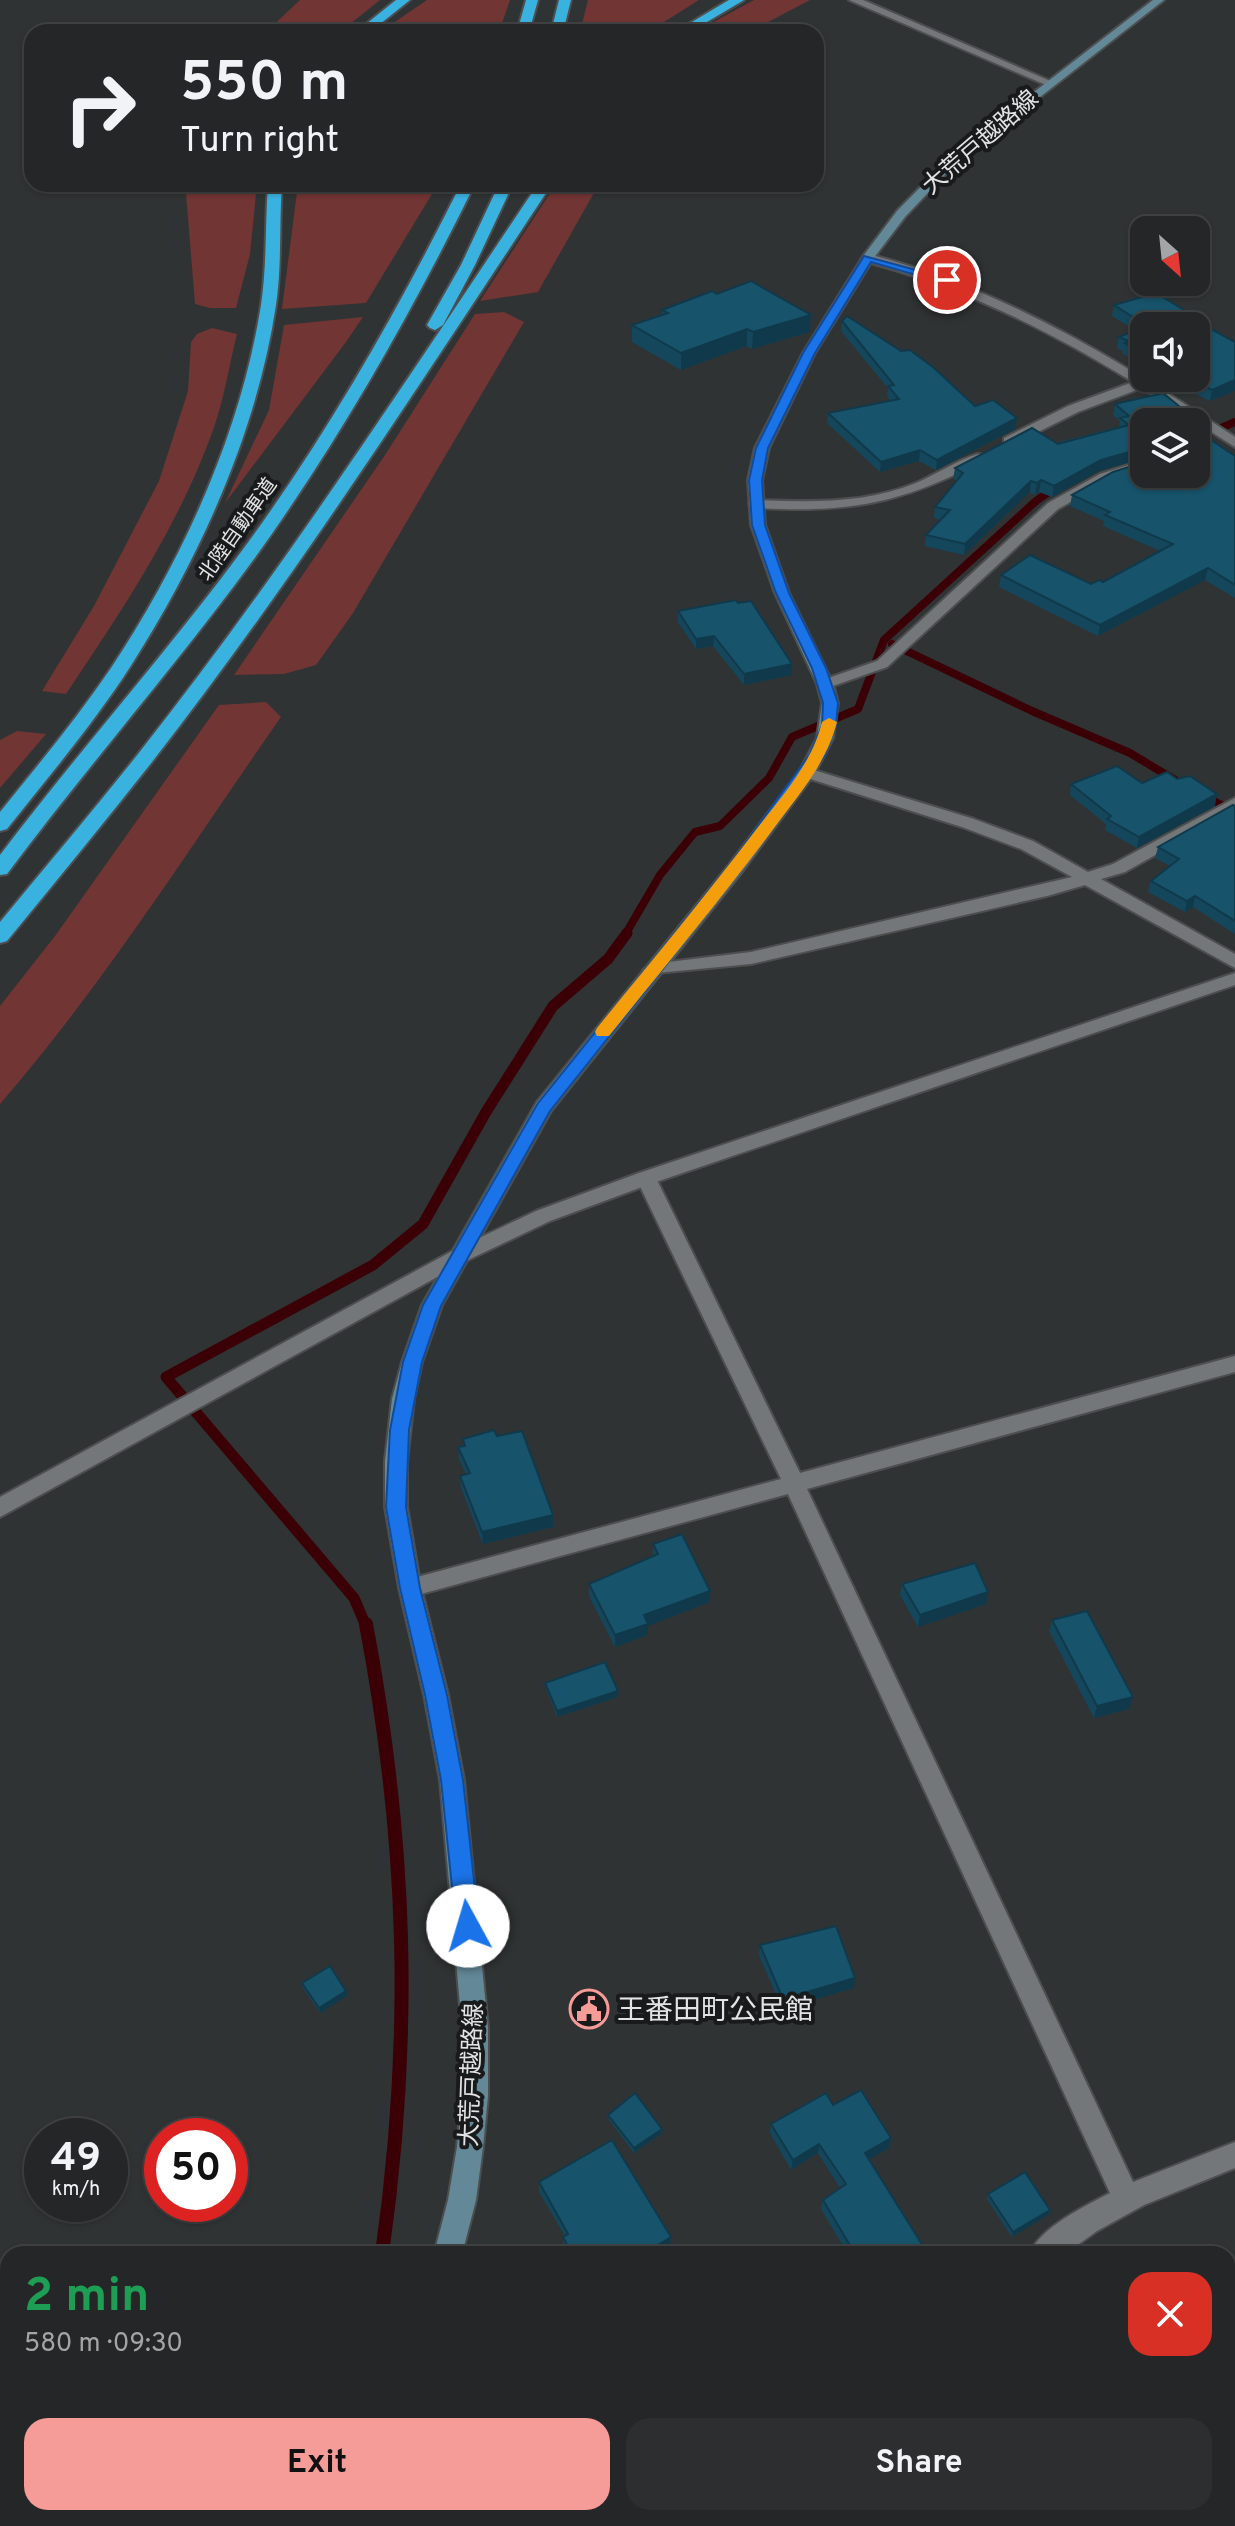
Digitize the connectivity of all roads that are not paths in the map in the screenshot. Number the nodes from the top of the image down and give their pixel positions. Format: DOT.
graph roads {
  1 [pos="404,0"];
  2 [pos="532,0"];
  3 [pos="565,0"];
  4 [pos="738,0"];
  5 [pos="854,0"];
  6 [pos="1159,0"];
  7 [pos="372,24"];
  8 [pos="525,24"];
  9 [pos="559,24"];
  10 [pos="695,24"];
  11 [pos="1050,83"];
  12 [pos="275,192"];
  13 [pos="464,192"];
  14 [pos="502,192"];
  15 [pos="540,192"];
  16 [pos="868,258"];
  17 [pos="1130,377"];
  18 [pos="1130,388"];
  19 [pos="1154,392"];
  20 [pos="1232,438"];
  21 [pos="1210,444"];
  22 [pos="1130,469"];
  23 [pos="339,485"];
  24 [pos="756,504"];
  25 [pos="825,684"];
  26 [pos="807,773"];
  27 [pos="1233,804"];
  28 [pos="0,825"];
  29 [pos="0,869"];
  30 [pos="1086,877"];
  31 [pos="0,936"];
  32 [pos="1235,962"];
  33 [pos="652,970"];
  34 [pos="1235,979"];
  35 [pos="646,1178"];
  36 [pos="463,1254"];
  37 [pos="1235,1364"];
  38 [pos="794,1484"];
  39 [pos="0,1508"];
  40 [pos="410,1588"];
  41 [pos="1235,2155"];
  42 [pos="1127,2199"];
  43 [pos="450,2246"];
  44 [pos="1053,2246"];
  1 -- 7 [label="highway"];
  2 -- 8 [label="highway"];
  3 -- 9 [label="highway"];
  4 -- 10 [label="highway"];
  5 -- 11 [label="street"];
  6 -- 11 [label="main road, 大荒戸越路線"];
  11 -- 16 [label="main road, 大荒戸越路線"];
  12 -- 28 [label="highway, 北陸自動車道"];
  13 -- 29 [label="highway, 北陸自動車道"];
  14 -- 23 [label="highway"];
  15 -- 23 [label="highway"];
  16 -- 17 [label="street"];
  16 -- 24 [label="main road, 大荒戸越路線"];
  18 -- 24 [label="street"];
  19 -- 20 [label="street"];
  20 -- 21 [label="street"];
  22 -- 25 [label="street"];
  23 -- 31 [label="highway"];
  24 -- 25 [label="main road, 大荒戸越路線"];
  25 -- 26 [label="main road, 大荒戸越路線"];
  26 -- 30 [label="street"];
  26 -- 33 [label="main road, 大荒戸越路線"];
  27 -- 30 [label="street"];
  30 -- 32 [label="street"];
  30 -- 33 [label="street"];
  33 -- 36 [label="main road, 大荒戸越路線"];
  34 -- 35 [label="street"];
  35 -- 36 [label="street"];
  35 -- 38 [label="street"];
  36 -- 39 [label="street"];
  36 -- 40 [label="main road, 大荒戸越路線"];
  37 -- 38 [label="street"];
  38 -- 40 [label="street"];
  38 -- 42 [label="street"];
  40 -- 43 [label="main road, 大荒戸越路線"];
  41 -- 42 [label="street"];
  42 -- 44 [label="street"];
}
